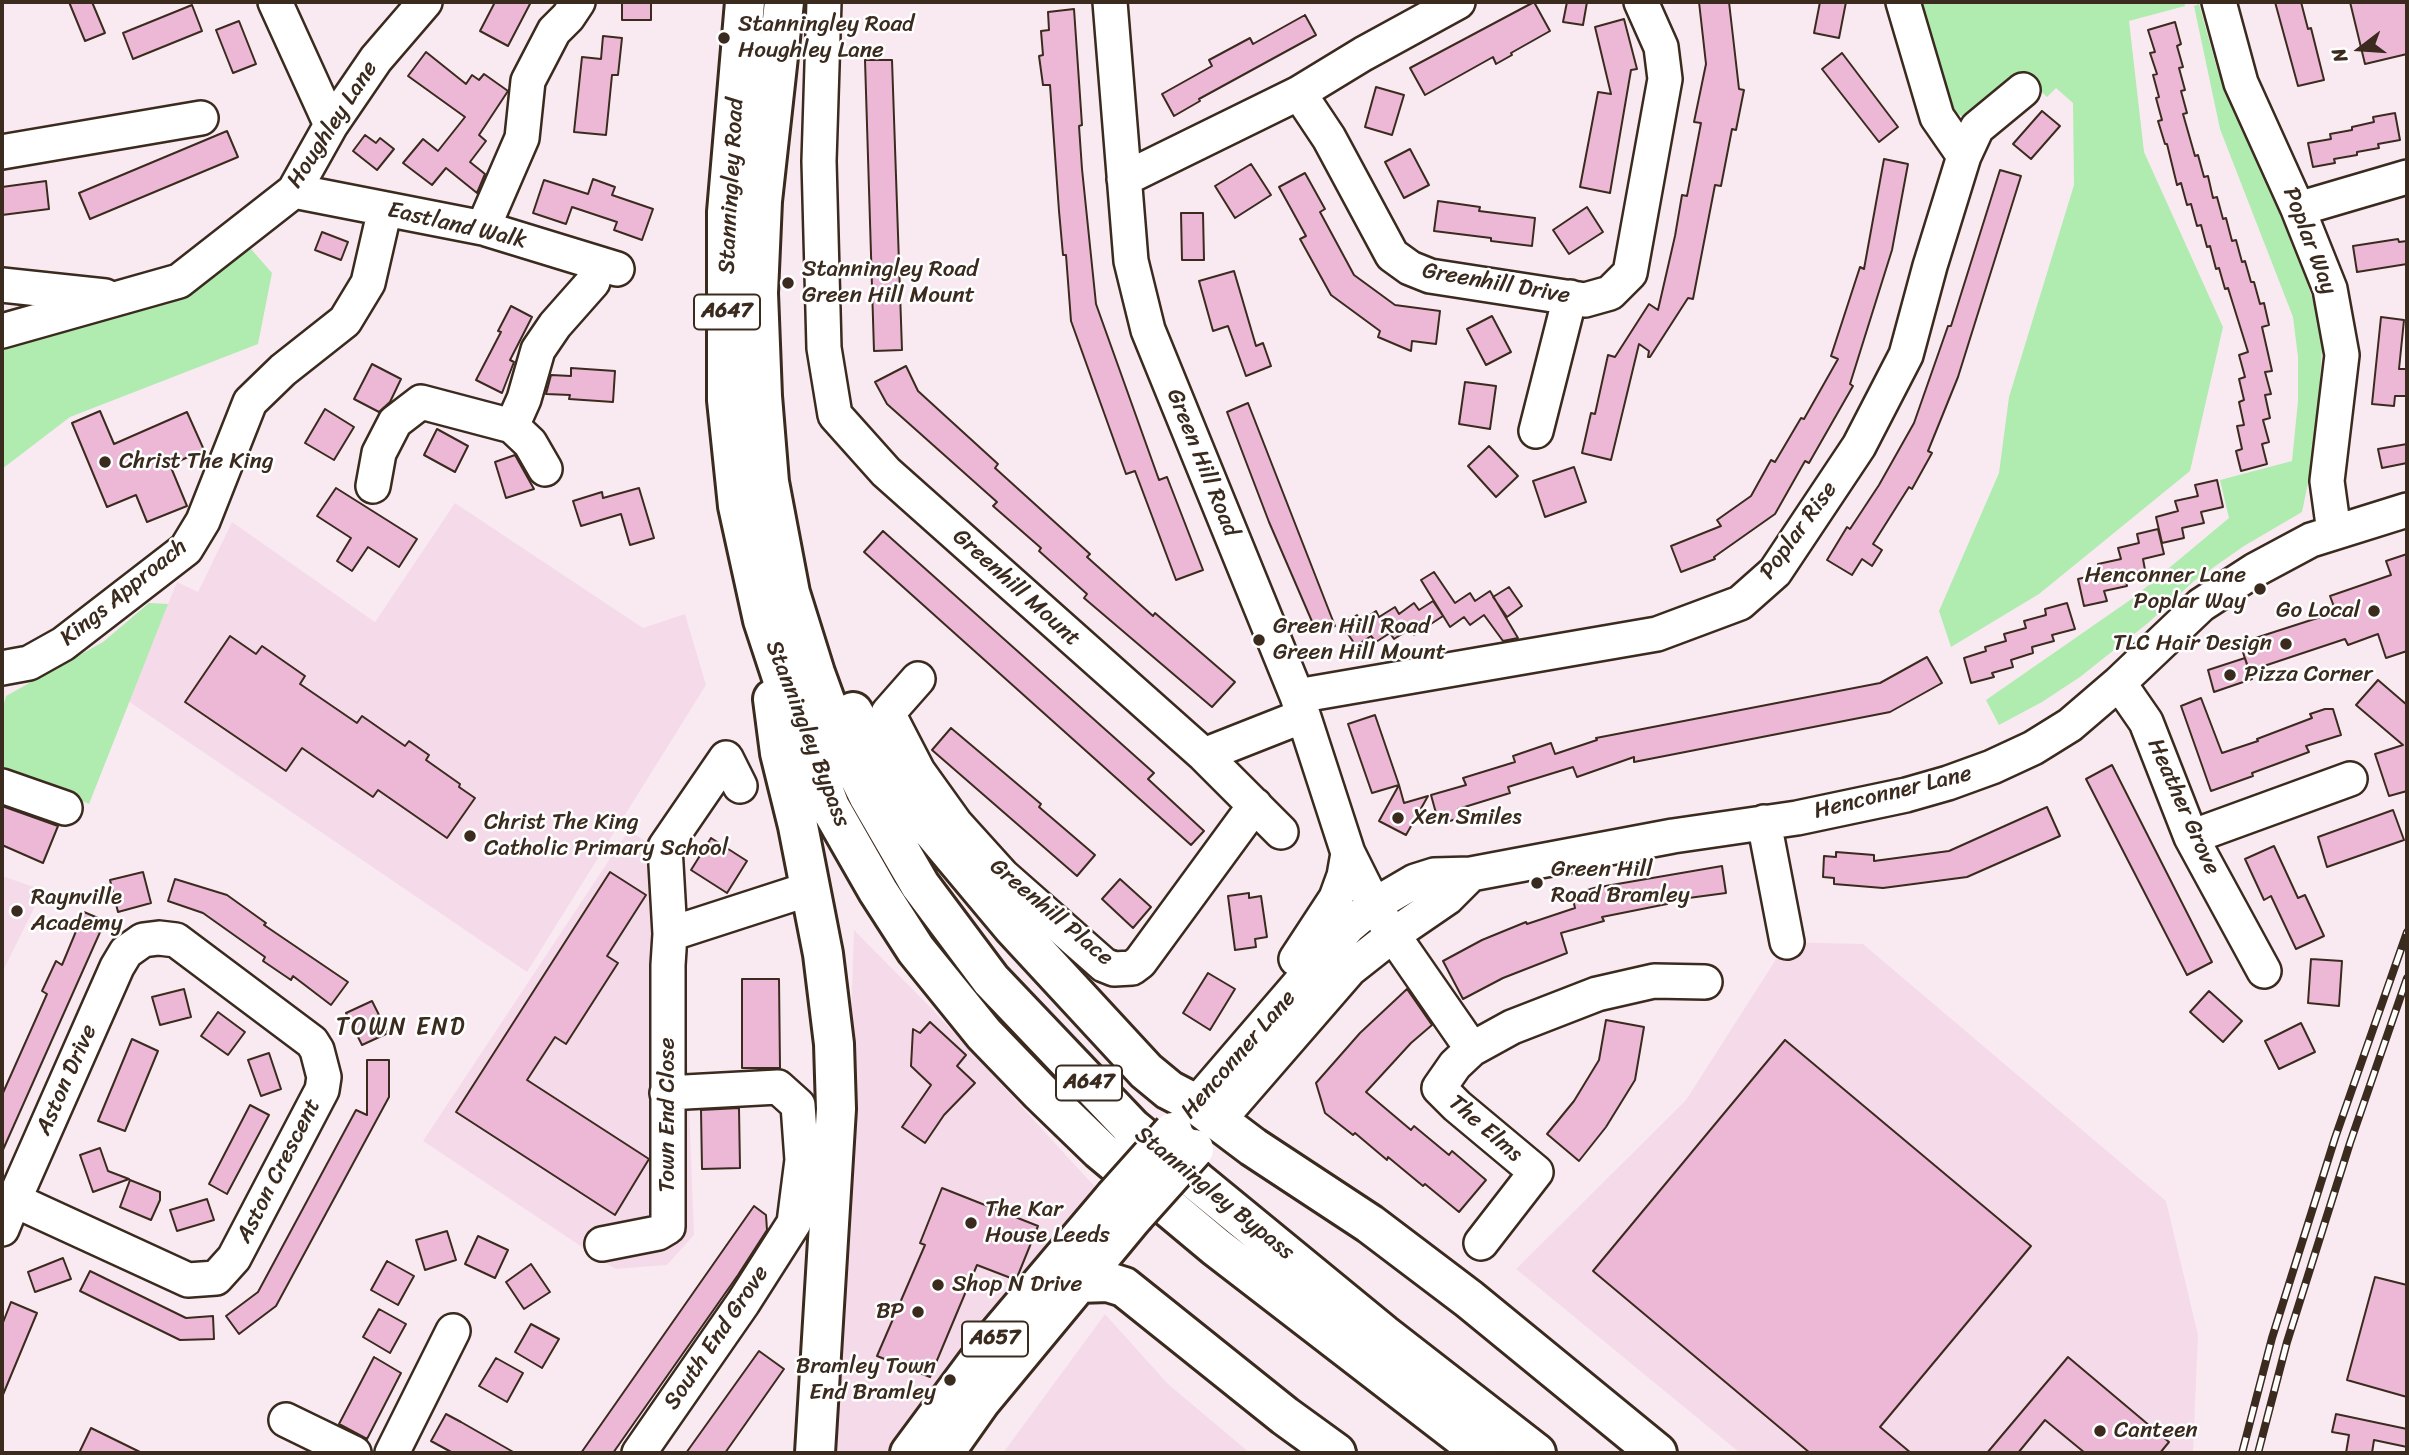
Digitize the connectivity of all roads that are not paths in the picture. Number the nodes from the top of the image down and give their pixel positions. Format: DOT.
graph roads {
  1 [pos="275,2"];
  2 [pos="425,2"];
  3 [pos="578,2"];
  4 [pos="745,2"];
  5 [pos="784,2"];
  6 [pos="824,2"];
  7 [pos="1110,2"];
  8 [pos="1458,2"];
  9 [pos="1641,2"];
  10 [pos="1903,2"];
  11 [pos="2219,2"];
  12 [pos="2023,90"];
  13 [pos="1299,93"];
  14 [pos="201,118"];
  15 [pos="331,125"];
  16 [pos="2,152"];
  17 [pos="1964,156"];
  18 [pos="2407,177"];
  19 [pos="1124,179"];
  20 [pos="294,191"];
  21 [pos="386,209"];
  22 [pos="2298,209"];
  23 [pos="483,228"];
  24 [pos="2,285"];
  25 [pos="125,298"];
  26 [pos="1570,298"];
  27 [pos="2,331"];
  28 [pos="512,426"];
  29 [pos="1536,431"];
  30 [pos="545,468"];
  31 [pos="373,486"];
  32 [pos="2407,510"];
  33 [pos="2334,533"];
  34 [pos="790,593"];
  35 [pos="763,620"];
  36 [pos="2,668"];
  37 [pos="918,679"];
  38 [pos="2119,683"];
  39 [pos="1300,706"];
  40 [pos="1204,755"];
  41 [pos="726,762"];
  42 [pos="2350,779"];
  43 [pos="2,786"];
  44 [pos="1255,805"];
  45 [pos="65,808"];
  46 [pos="1764,822"];
  47 [pos="1281,832"];
  48 [pos="2191,837"];
  49 [pos="1348,853"];
  50 [pos="1471,874"];
  51 [pos="809,889"];
  52 [pos="1374,905"];
  53 [pos="670,934"];
  54 [pos="1393,935"];
  55 [pos="143,940"];
  56 [pos="1787,942"];
  57 [pos="2264,971"];
  58 [pos="1705,982"];
  59 [pos="1247,1043"];
  60 [pos="1472,1049"];
  61 [pos="667,1093"];
  62 [pos="1196,1126"];
  63 [pos="1124,1207"];
  64 [pos="8,1214"];
  65 [pos="1481,1243"];
  66 [pos="602,1244"];
  67 [pos="1077,1283"];
  68 [pos="453,1331"];
  69 [pos="286,1420"];
  70 [pos="354,1453"];
  71 [pos="392,1453"];
  72 [pos="639,1453"];
  73 [pos="815,1453"];
  74 [pos="910,1453"];
  75 [pos="944,1453"];
  76 [pos="1336,1453"];
  77 [pos="1483,1453"];
  78 [pos="1536,1453"];
  79 [pos="1657,1453"];
  1 -- 15 [label="street"];
  2 -- 15 [label="street, Houghley Lane"];
  3 -- 23 [label="street"];
  4 -- 35 [label="main road, Stanningley Road / A647"];
  5 -- 34 [label="main road, Stanningley Road / A647"];
  6 -- 40 [label="street, Greenhill Mount"];
  7 -- 19 [label="street, Green Hill Road"];
  8 -- 13 [label="street"];
  9 -- 26 [label="street, Greenhill Drive"];
  10 -- 17 [label="street"];
  11 -- 22 [label="street, Poplar Way"];
  12 -- 17 [label="street, Poplar Rise"];
  13 -- 19 [label="street"];
  13 -- 26 [label="street, Greenhill Drive"];
  14 -- 16 [label="street"];
  15 -- 20 [label="street, Houghley Lane"];
  17 -- 39 [label="street, Poplar Rise"];
  18 -- 22 [label="street"];
  19 -- 39 [label="street, Green Hill Road"];
  20 -- 21 [label="street, Eastland Walk"];
  20 -- 25 [label="street, Houghley Lane"];
  21 -- 23 [label="street, Eastland Walk"];
  21 -- 36 [label="street, Kings Approach"];
  22 -- 33 [label="street, Poplar Way"];
  23 -- 28 [label="street, Eastland Walk"];
  24 -- 25 [label="street"];
  25 -- 27 [label="street, Houghley Lane"];
  26 -- 29 [label="street"];
  28 -- 30 [label="street"];
  28 -- 31 [label="street"];
  32 -- 33 [label="street, Henconner Lane"];
  33 -- 38 [label="street, Henconner Lane"];
  34 -- 62 [label="main road, A647"];
  34 -- 78 [label="main road, Stanningley Bypass / A647"];
  35 -- 51 [label="main road, A647"];
  35 -- 77 [label="main road, Stanningley Bypass / A647"];
  37 -- 44 [label="street, Greenhill Place"];
  38 -- 46 [label="street, Henconner Lane"];
  38 -- 48 [label="street, Heather Grove"];
  39 -- 40 [label="street"];
  39 -- 49 [label="street, Green Hill Road"];
  40 -- 44 [label="street, Greenhill Mount"];
  41 -- 53 [label="street, Town End Close"];
  42 -- 48 [label="street"];
  43 -- 45 [label="street"];
  44 -- 47 [label="street, Greenhill Mount"];
  46 -- 50 [label="street, Henconner Lane"];
  46 -- 56 [label="street"];
  48 -- 57 [label="street, Heather Grove"];
  49 -- 52 [label="street, Green Hill Road"];
  49 -- 59 [label="street"];
  50 -- 52 [label="street, Henconner Lane"];
  50 -- 54 [label="street, Henconner Lane"];
  51 -- 53 [label="street"];
  51 -- 73 [label="main road, A647"];
  52 -- 54 [label="street"];
  52 -- 59 [label="street, Henconner Lane"];
  53 -- 61 [label="street, Town End Close"];
  54 -- 60 [label="street"];
  54 -- 62 [label="street, Henconner Lane"];
  55 -- 64 [label="street, Aston Drive"];
  55 -- 64 [label="street, Aston Crescent"];
  58 -- 60 [label="street, The Elms"];
  59 -- 62 [label="street, Henconner Lane"];
  60 -- 65 [label="street, The Elms"];
  61 -- 66 [label="street, Town End Close"];
  61 -- 72 [label="street, South End Grove"];
  62 -- 63 [label="main road, Henconner Lane / A657, bridge"];
  62 -- 79 [label="main road, A647"];
  63 -- 67 [label="main road, Henconner Lane"];
  63 -- 74 [label="main road, Henconner Lane / A657"];
  67 -- 75 [label="main road, Henconner Lane"];
  67 -- 76 [label="main road"];
  68 -- 71 [label="street"];
  69 -- 70 [label="street"];
}
